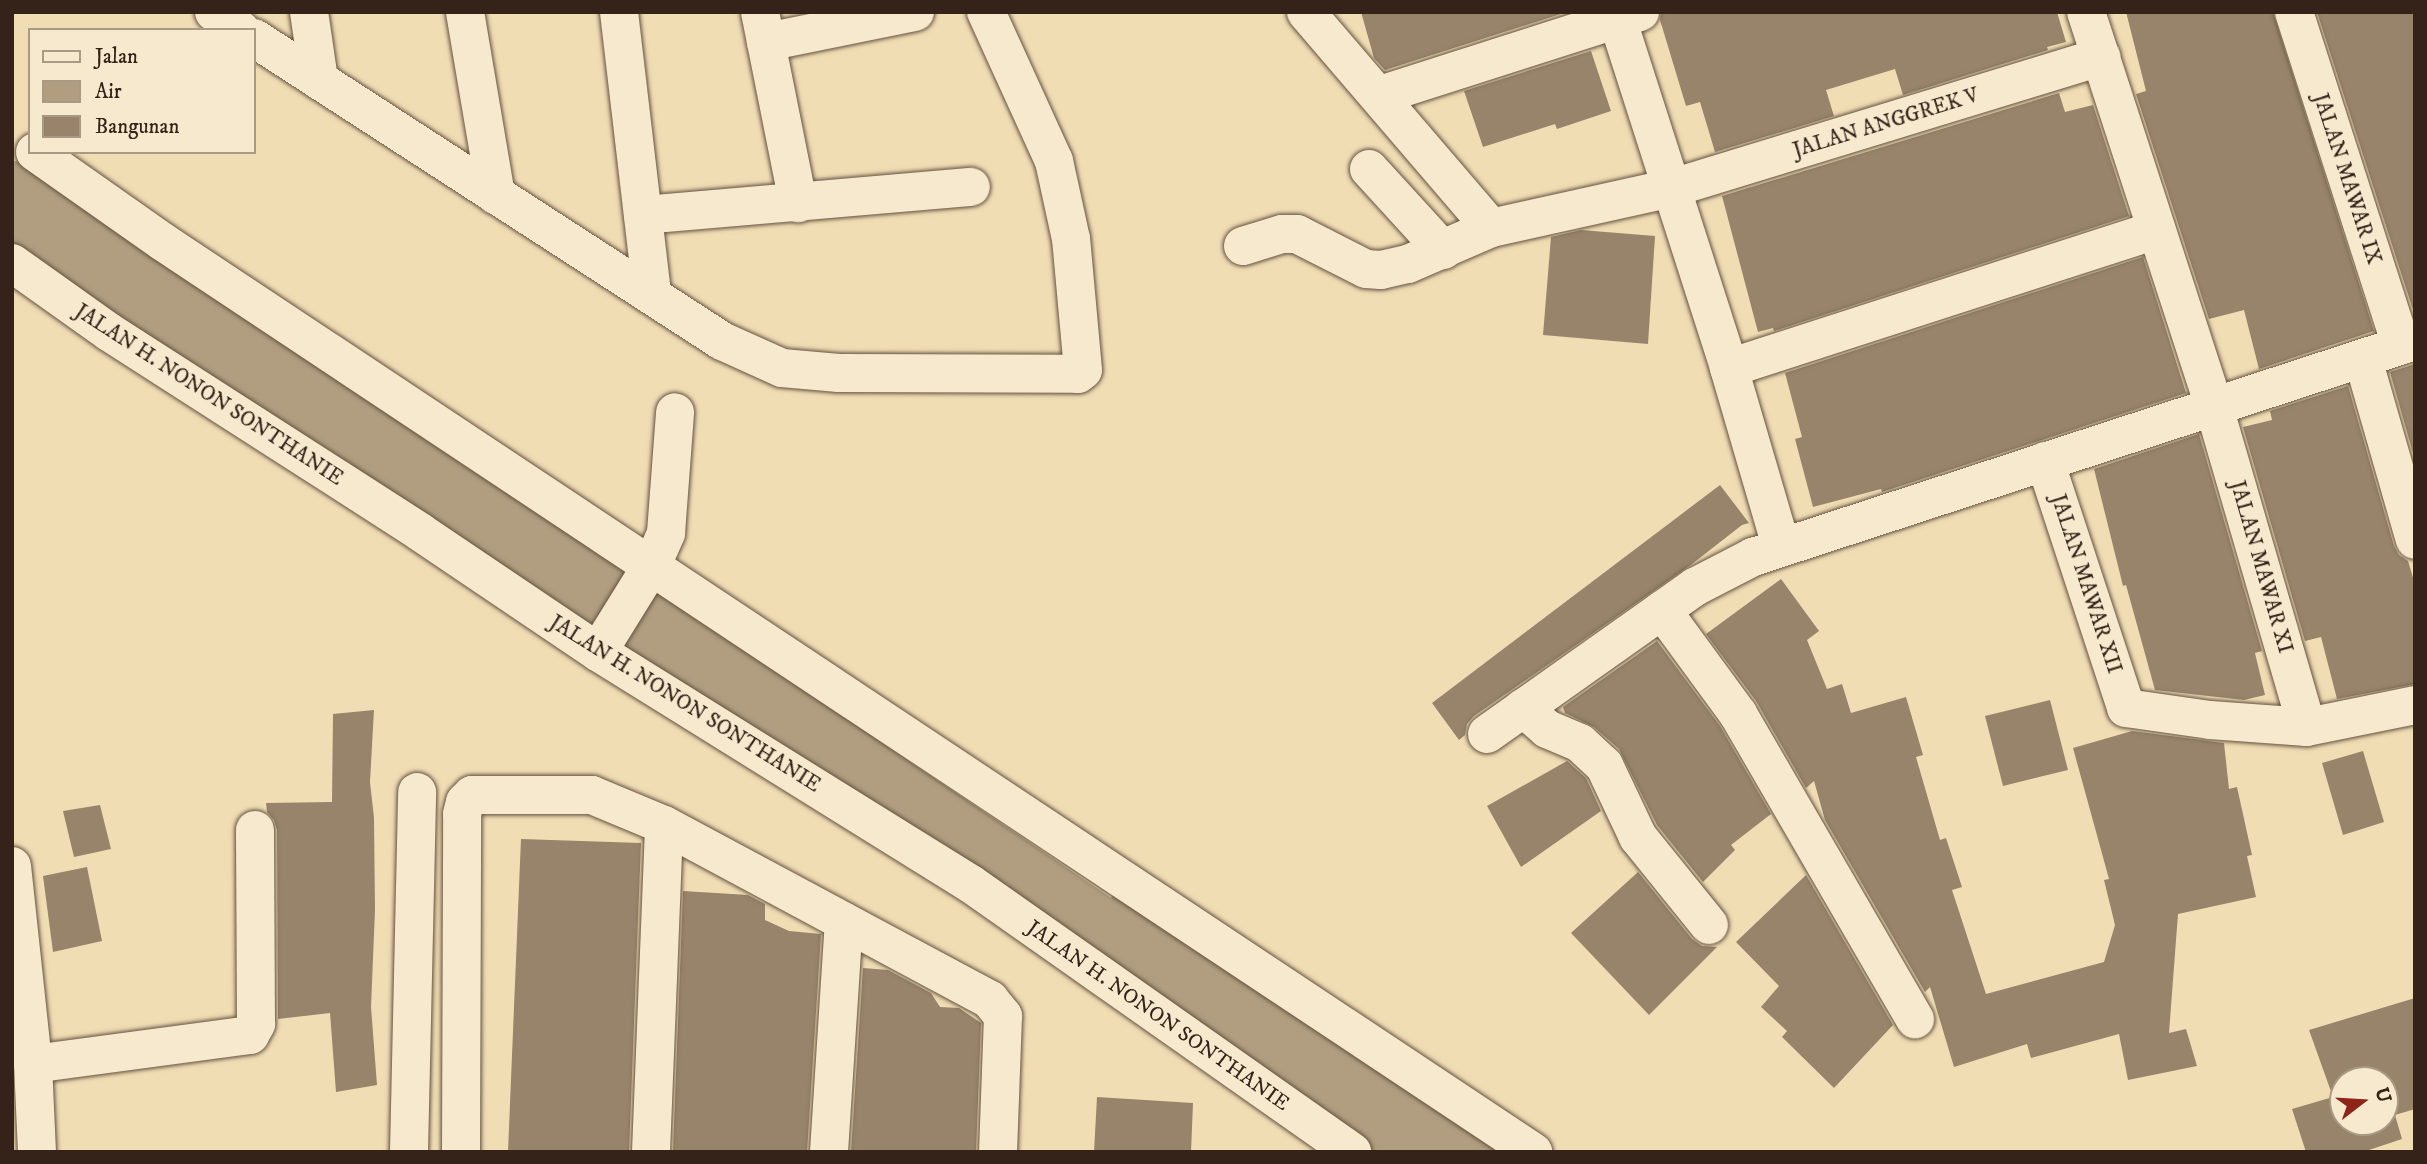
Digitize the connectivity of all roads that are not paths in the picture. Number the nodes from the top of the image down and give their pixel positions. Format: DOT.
graph roads {
  1 [pos="214,12"];
  2 [pos="309,12"];
  3 [pos="465,12"];
  4 [pos="620,12"];
  5 [pos="915,12"];
  6 [pos="986,12"];
  7 [pos="1306,12"];
  8 [pos="2086,12"];
  9 [pos="2294,12"];
  10 [pos="1624,15"];
  11 [pos="763,27"];
  12 [pos="238,28"];
  13 [pos="256,39"];
  14 [pos="2101,57"];
  15 [pos="319,80"];
  16 [pos="1380,96"];
  17 [pos="12,136"];
  18 [pos="28,147"];
  19 [pos="38,154"];
  20 [pos="1369,169"];
  21 [pos="971,187"];
  22 [pos="1672,188"];
  23 [pos="496,195"];
  24 [pos="798,203"];
  25 [pos="643,215"];
  26 [pos="1491,228"];
  27 [pos="2156,230"];
  28 [pos="1243,246"];
  29 [pos="1443,250"];
  30 [pos="12,263"];
  31 [pos="652,295"];
  32 [pos="2408,343"];
  33 [pos="2362,359"];
  34 [pos="1729,368"];
  35 [pos="2214,407"];
  36 [pos="675,412"];
  37 [pos="2045,461"];
  38 [pos="2415,540"];
  39 [pos="1781,546"];
  40 [pos="648,572"];
  41 [pos="1662,610"];
  42 [pos="598,652"];
  43 [pos="2415,705"];
  44 [pos="1523,708"];
  45 [pos="2308,727"];
  46 [pos="1487,734"];
  47 [pos="417,792"];
  48 [pos="664,825"];
  49 [pos="255,831"];
  50 [pos="12,866"];
  51 [pos="844,921"];
  52 [pos="1709,925"];
  53 [pos="1915,1019"];
  54 [pos="33,1064"];
  55 [pos="37,1152"];
  56 [pos="409,1152"];
  57 [pos="461,1152"];
  58 [pos="651,1152"];
  59 [pos="829,1152"];
  60 [pos="998,1152"];
  61 [pos="1352,1152"];
  62 [pos="1533,1152"];
  1 -- 12 [label="street"];
  2 -- 15 [label="street"];
  3 -- 23 [label="street"];
  4 -- 25 [label="street"];
  5 -- 11 [label="street"];
  6 -- 31 [label="street"];
  7 -- 16 [label="street"];
  8 -- 14 [label="street, JALAN MAWAR XI"];
  9 -- 32 [label="street, JALAN MAWAR IX"];
  10 -- 16 [label="street"];
  10 -- 22 [label="street"];
  11 -- 24 [label="street"];
  13 -- 15 [label="street"];
  14 -- 22 [label="street, JALAN ANGGREK V"];
  14 -- 27 [label="street, JALAN MAWAR XI"];
  15 -- 23 [label="street"];
  16 -- 26 [label="street"];
  17 -- 18 [label="street"];
  19 -- 40 [label="street"];
  20 -- 29 [label="street"];
  21 -- 24 [label="street"];
  22 -- 26 [label="street, JALAN ANGGREK V"];
  22 -- 34 [label="street"];
  23 -- 31 [label="street"];
  24 -- 25 [label="street"];
  25 -- 31 [label="street"];
  26 -- 29 [label="street, JALAN ANGGREK V"];
  27 -- 34 [label="street"];
  27 -- 35 [label="street, JALAN MAWAR XI"];
  28 -- 29 [label="street, JALAN ANGGREK V"];
  30 -- 42 [label="street, JALAN H. NONON SONTHANIE"];
  32 -- 33 [label="street"];
  33 -- 35 [label="street"];
  33 -- 38 [label="street"];
  34 -- 39 [label="street"];
  35 -- 37 [label="street"];
  35 -- 45 [label="street, JALAN MAWAR XI"];
  36 -- 40 [label="street"];
  37 -- 39 [label="street"];
  37 -- 45 [label="street, JALAN MAWAR XII"];
  39 -- 41 [label="street"];
  40 -- 42 [label="street"];
  40 -- 62 [label="street"];
  41 -- 44 [label="street"];
  41 -- 53 [label="street"];
  42 -- 61 [label="street, JALAN H. NONON SONTHANIE"];
  43 -- 45 [label="street"];
  44 -- 46 [label="street"];
  44 -- 52 [label="street"];
  47 -- 56 [label="street"];
  48 -- 51 [label="street"];
  48 -- 57 [label="street"];
  48 -- 58 [label="street"];
  49 -- 54 [label="street"];
  50 -- 54 [label="street"];
  51 -- 59 [label="street"];
  51 -- 60 [label="street"];
  54 -- 55 [label="street"];
}
